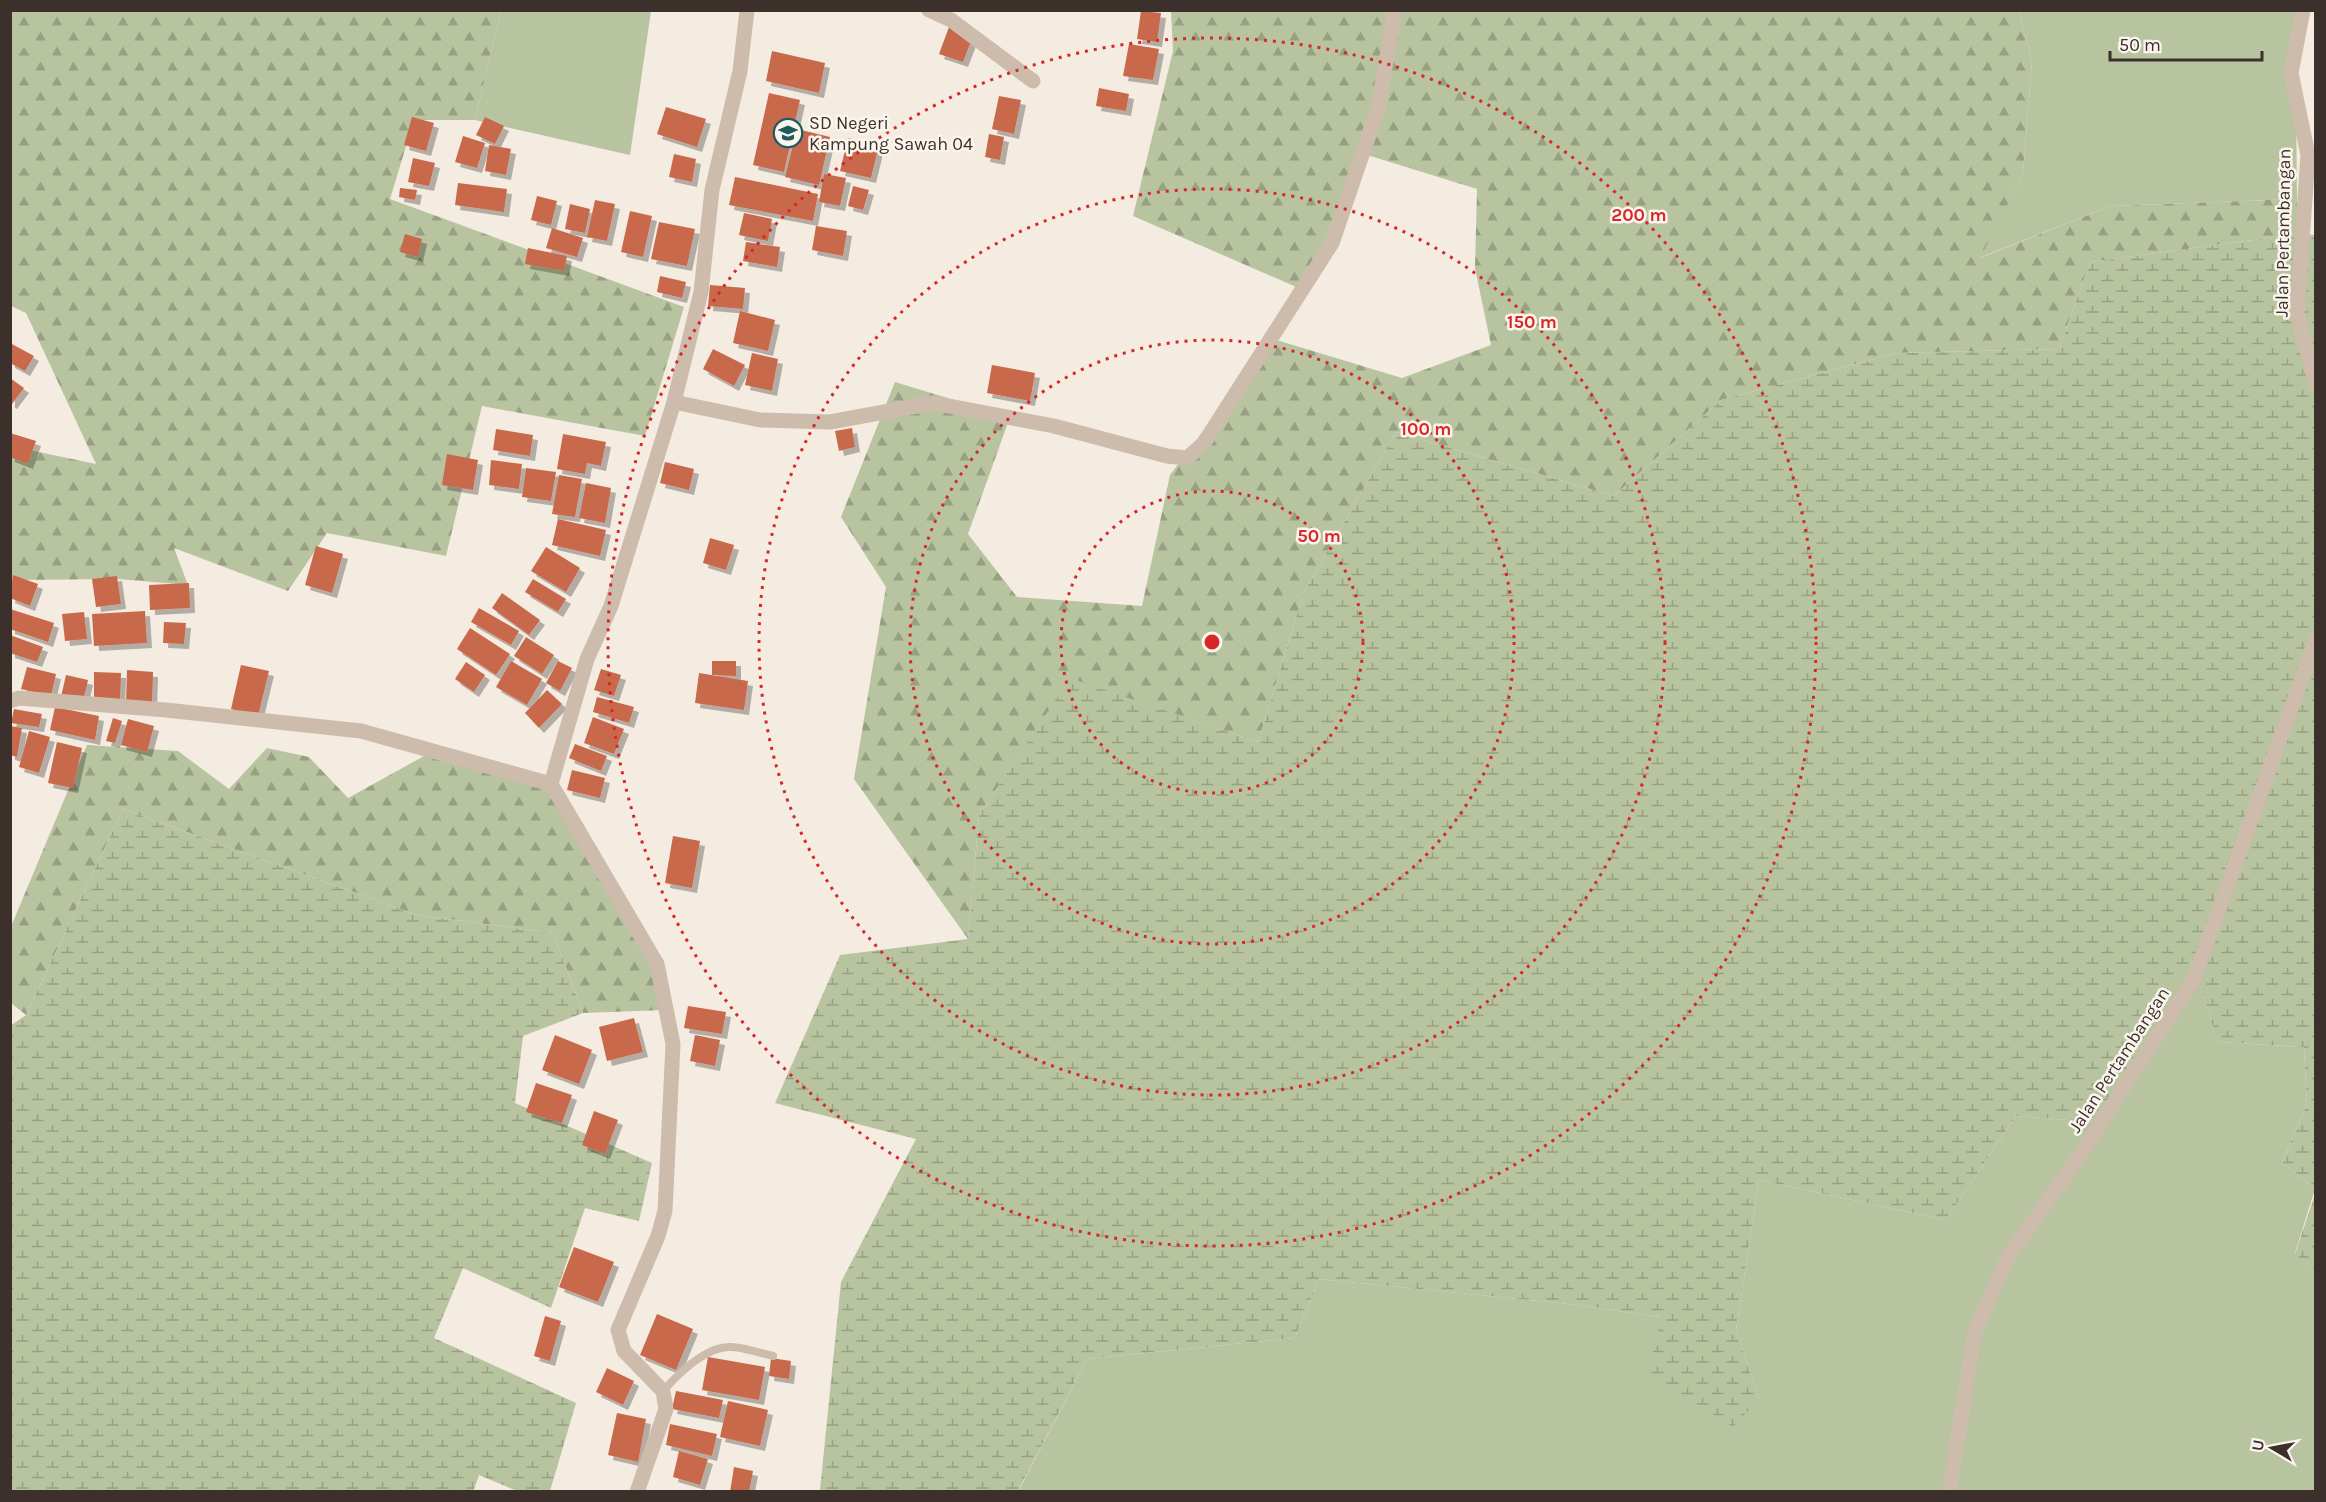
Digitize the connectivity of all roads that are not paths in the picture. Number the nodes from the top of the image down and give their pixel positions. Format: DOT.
graph roads {
  1 [pos="747,10"];
  2 [pos="929,10"];
  3 [pos="1395,10"];
  4 [pos="2303,10"];
  5 [pos="1033,81"];
  6 [pos="2316,384"];
  7 [pos="674,402"];
  8 [pos="2316,639"];
  9 [pos="10,701"];
  10 [pos="551,783"];
  11 [pos="773,1356"];
  12 [pos="663,1391"];
  13 [pos="637,1491"];
  14 [pos="1949,1491"];
  1 -- 7 [label="street"];
  2 -- 5 [label="street"];
  3 -- 7 [label="street"];
  4 -- 6 [label="street, Jalan Pertambangan"];
  7 -- 10 [label="street"];
  8 -- 14 [label="street, Jalan Pertambangan"];
  9 -- 10 [label="street"];
  10 -- 12 [label="street"];
  11 -- 12 [label="lane"];
  12 -- 13 [label="street"];
}
